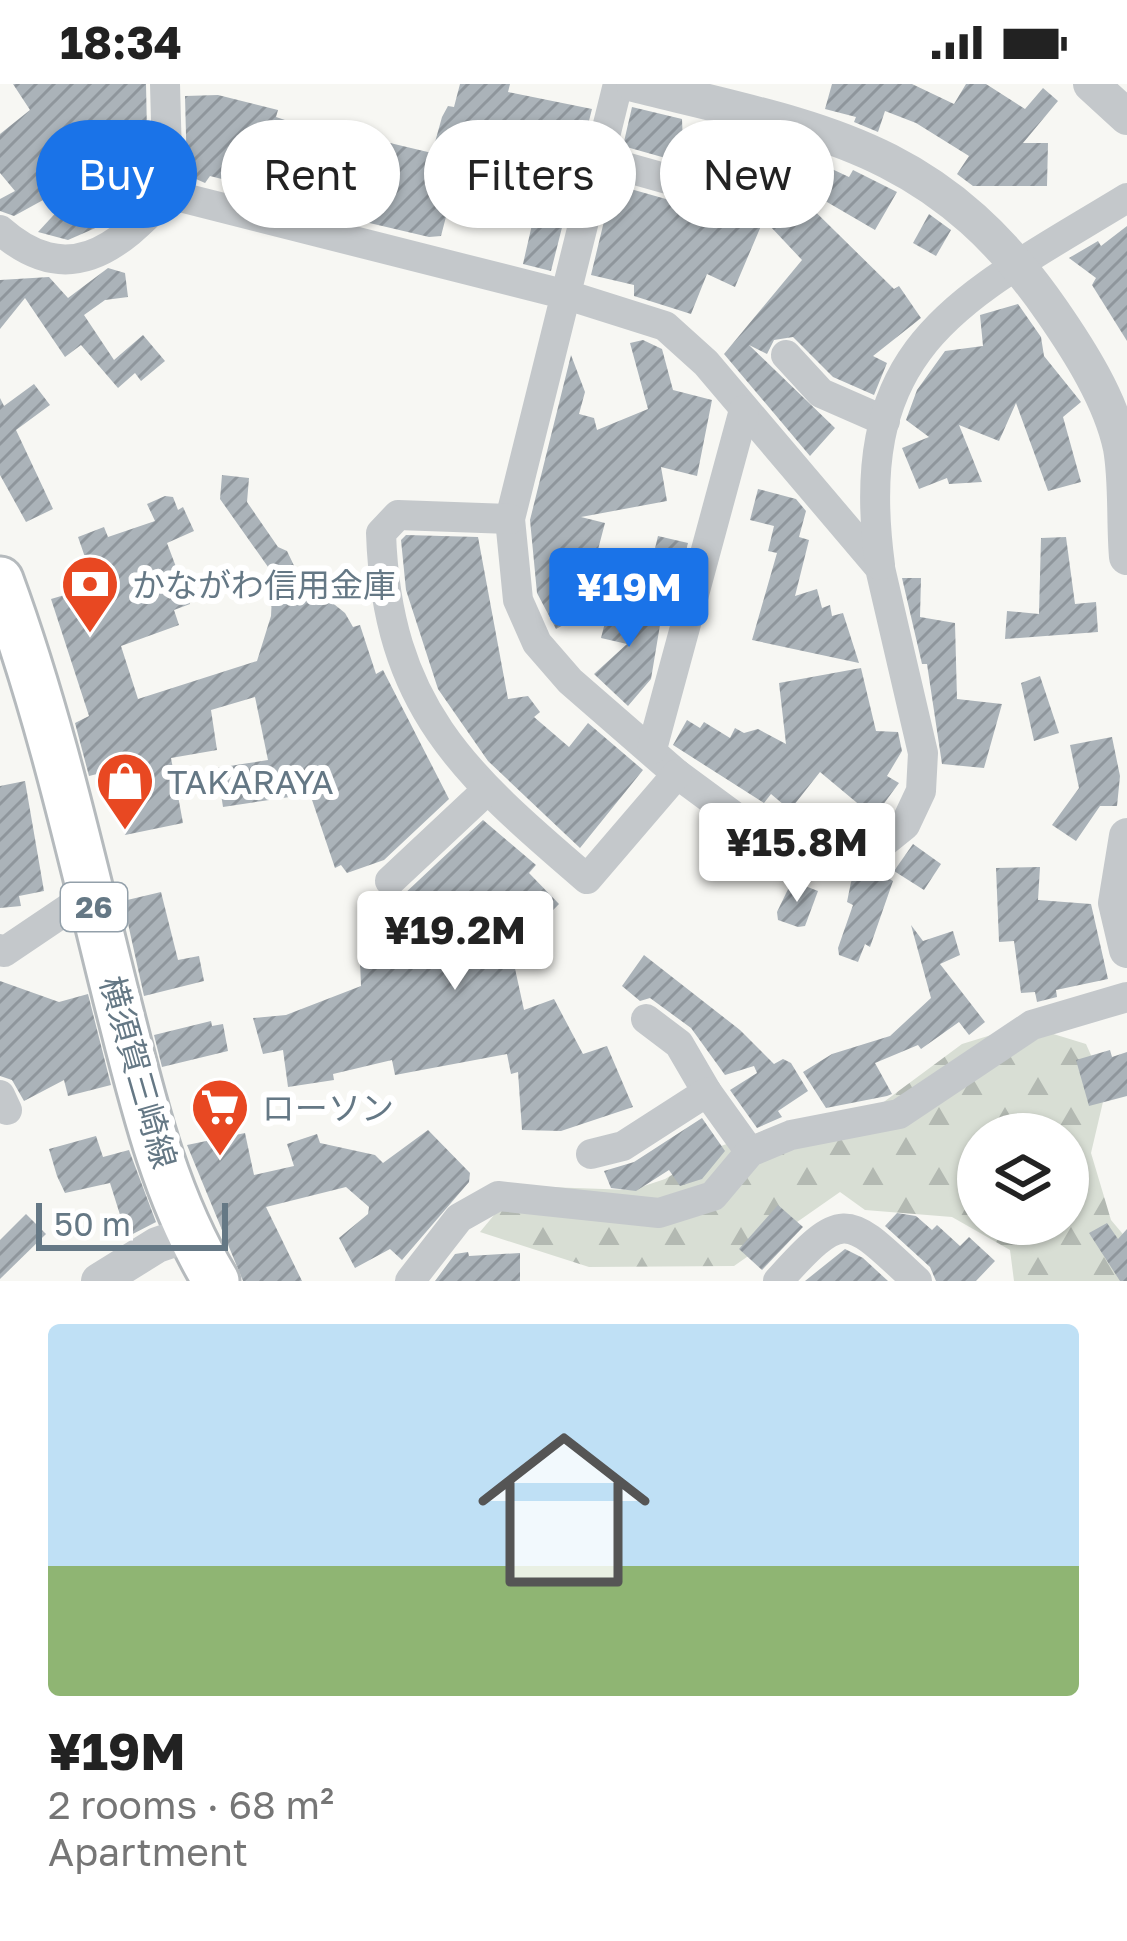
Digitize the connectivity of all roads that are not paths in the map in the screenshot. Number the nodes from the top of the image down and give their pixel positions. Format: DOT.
graph roads {
  1 [pos="165,84"];
  2 [pos="618,84"];
  3 [pos="634,84"];
  4 [pos="1091,84"];
  5 [pos="1127,117"];
  6 [pos="166,120"];
  7 [pos="609,120"];
  8 [pos="1127,198"];
  9 [pos="197,201"];
  10 [pos="133,228"];
  11 [pos="583,228"];
  12 [pos="0,230"];
  13 [pos="1019,263"];
  14 [pos="567,295"];
  15 [pos="786,356"];
  16 [pos="744,410"];
  17 [pos="885,421"];
  18 [pos="1124,454"];
  19 [pos="510,519"];
  20 [pos="1127,557"];
  21 [pos="880,568"];
  22 [pos="0,580"];
  23 [pos="652,749"];
  24 [pos="677,774"];
  25 [pos="485,792"];
  26 [pos="1127,836"];
  27 [pos="390,881"];
  28 [pos="90,894"];
  29 [pos="1127,950"];
  30 [pos="1,955"];
  31 [pos="1127,997"];
  32 [pos="646,1019"];
  33 [pos="707,1092"];
  34 [pos="750,1152"];
  35 [pos="591,1154"];
  36 [pos="189,1234"];
  37 [pos="99,1281"];
  38 [pos="216,1281"];
  39 [pos="410,1281"];
  40 [pos="778,1281"];
  41 [pos="917,1281"];
  1 -- 6 [label="street"];
  2 -- 7 [label="street"];
  3 -- 13 [label="street"];
  4 -- 5 [label="street"];
  8 -- 13 [label="street"];
  9 -- 14 [label="street"];
  10 -- 12 [label="street"];
  11 -- 14 [label="street"];
  13 -- 17 [label="street"];
  13 -- 18 [label="street"];
  14 -- 16 [label="street"];
  14 -- 19 [label="street"];
  15 -- 17 [label="street"];
  16 -- 21 [label="street"];
  16 -- 23 [label="street"];
  17 -- 21 [label="street"];
  18 -- 20 [label="street"];
  19 -- 23 [label="street"];
  19 -- 25 [label="street"];
  21 -- 24 [label="street"];
  22 -- 28 [label="main road, 横須賀三崎線 / 26"];
  23 -- 24 [label="street"];
  24 -- 25 [label="street"];
  25 -- 27 [label="street"];
  26 -- 29 [label="street"];
  28 -- 30 [label="street"];
  28 -- 36 [label="main road, 横須賀三崎線 / 26"];
  31 -- 34 [label="street"];
  32 -- 33 [label="street"];
  33 -- 34 [label="street"];
  33 -- 35 [label="street"];
  34 -- 39 [label="street"];
  36 -- 37 [label="street"];
  36 -- 38 [label="main road, 横須賀三崎線 / 26"];
  40 -- 41 [label="street"];
}
